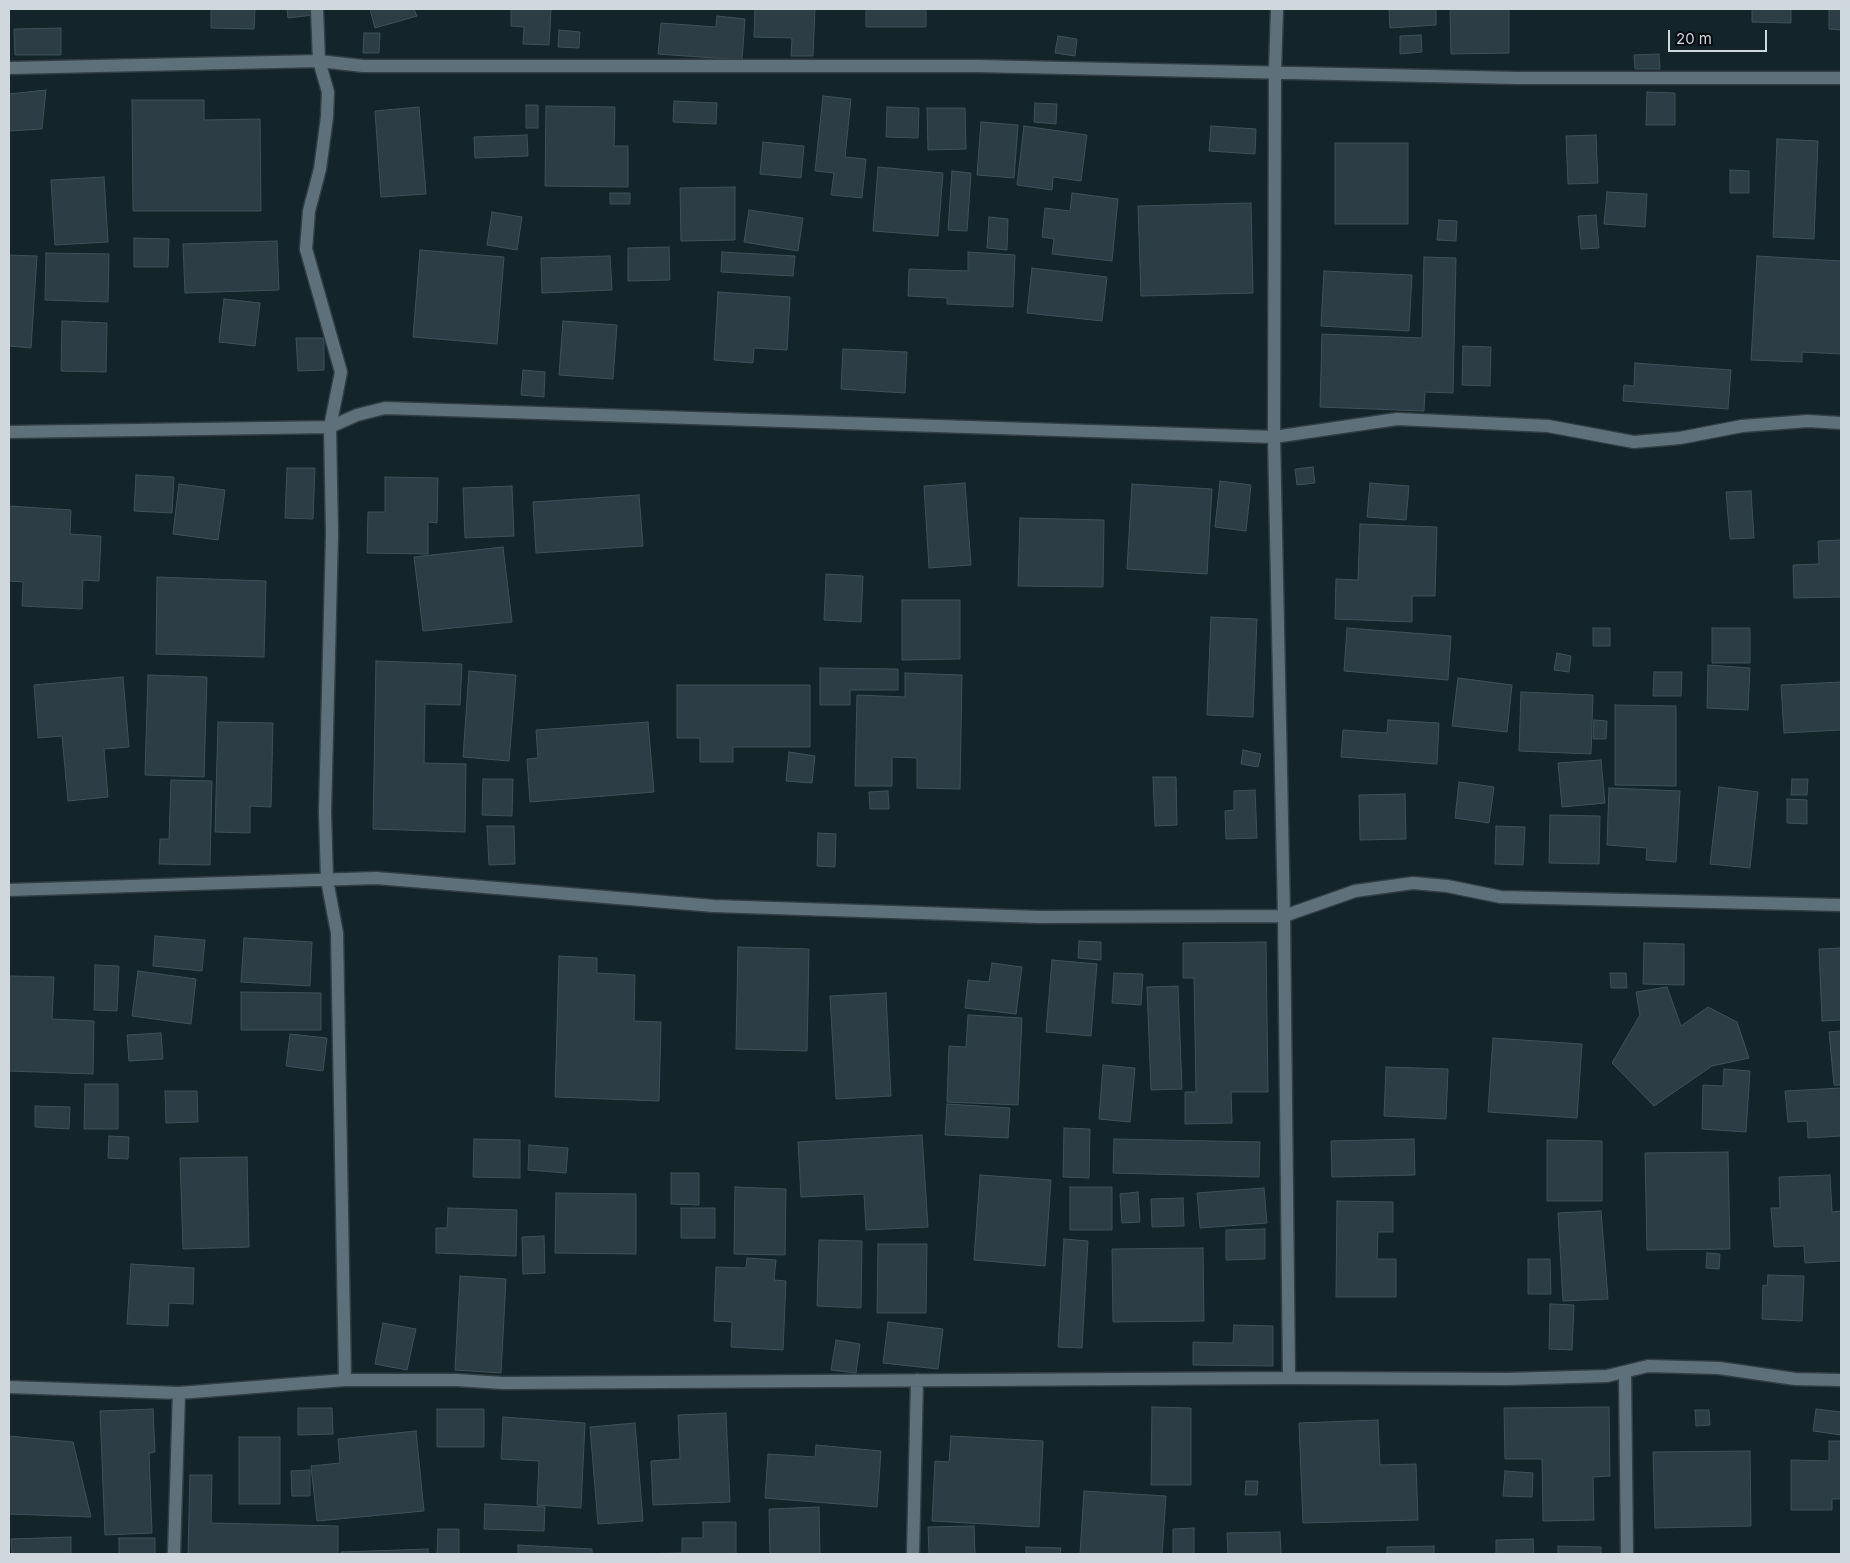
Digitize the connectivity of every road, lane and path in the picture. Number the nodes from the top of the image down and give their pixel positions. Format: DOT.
graph roads {
  1 [pos="317,9"];
  2 [pos="1277,9"];
  3 [pos="319,61"];
  4 [pos="9,68"];
  5 [pos="1275,71"];
  6 [pos="1841,78"];
  7 [pos="1841,423"];
  8 [pos="330,427"];
  9 [pos="9,432"];
  10 [pos="1274,437"];
  11 [pos="327,880"];
  12 [pos="9,890"];
  13 [pos="1841,905"];
  14 [pos="1284,916"];
  15 [pos="1625,1372"];
  16 [pos="1289,1378"];
  17 [pos="345,1380"];
  18 [pos="917,1380"];
  19 [pos="1841,1380"];
  20 [pos="9,1387"];
  21 [pos="179,1393"];
  22 [pos="174,1554"];
  23 [pos="913,1554"];
  24 [pos="1627,1554"];
  1 -- 3 [label="street"];
  2 -- 5 [label="street"];
  3 -- 4 [label="street"];
  3 -- 5 [label="street"];
  3 -- 8 [label="street"];
  5 -- 6 [label="street"];
  5 -- 10 [label="street"];
  7 -- 10 [label="street"];
  8 -- 9 [label="street"];
  8 -- 10 [label="street"];
  8 -- 11 [label="street"];
  10 -- 14 [label="street"];
  11 -- 12 [label="street"];
  11 -- 14 [label="street"];
  11 -- 17 [label="street"];
  13 -- 14 [label="street"];
  14 -- 16 [label="street"];
  15 -- 16 [label="street"];
  15 -- 19 [label="street"];
  15 -- 24 [label="street"];
  16 -- 18 [label="street"];
  17 -- 18 [label="street"];
  17 -- 21 [label="street"];
  18 -- 23 [label="street"];
  20 -- 21 [label="street"];
  21 -- 22 [label="street"];
}
